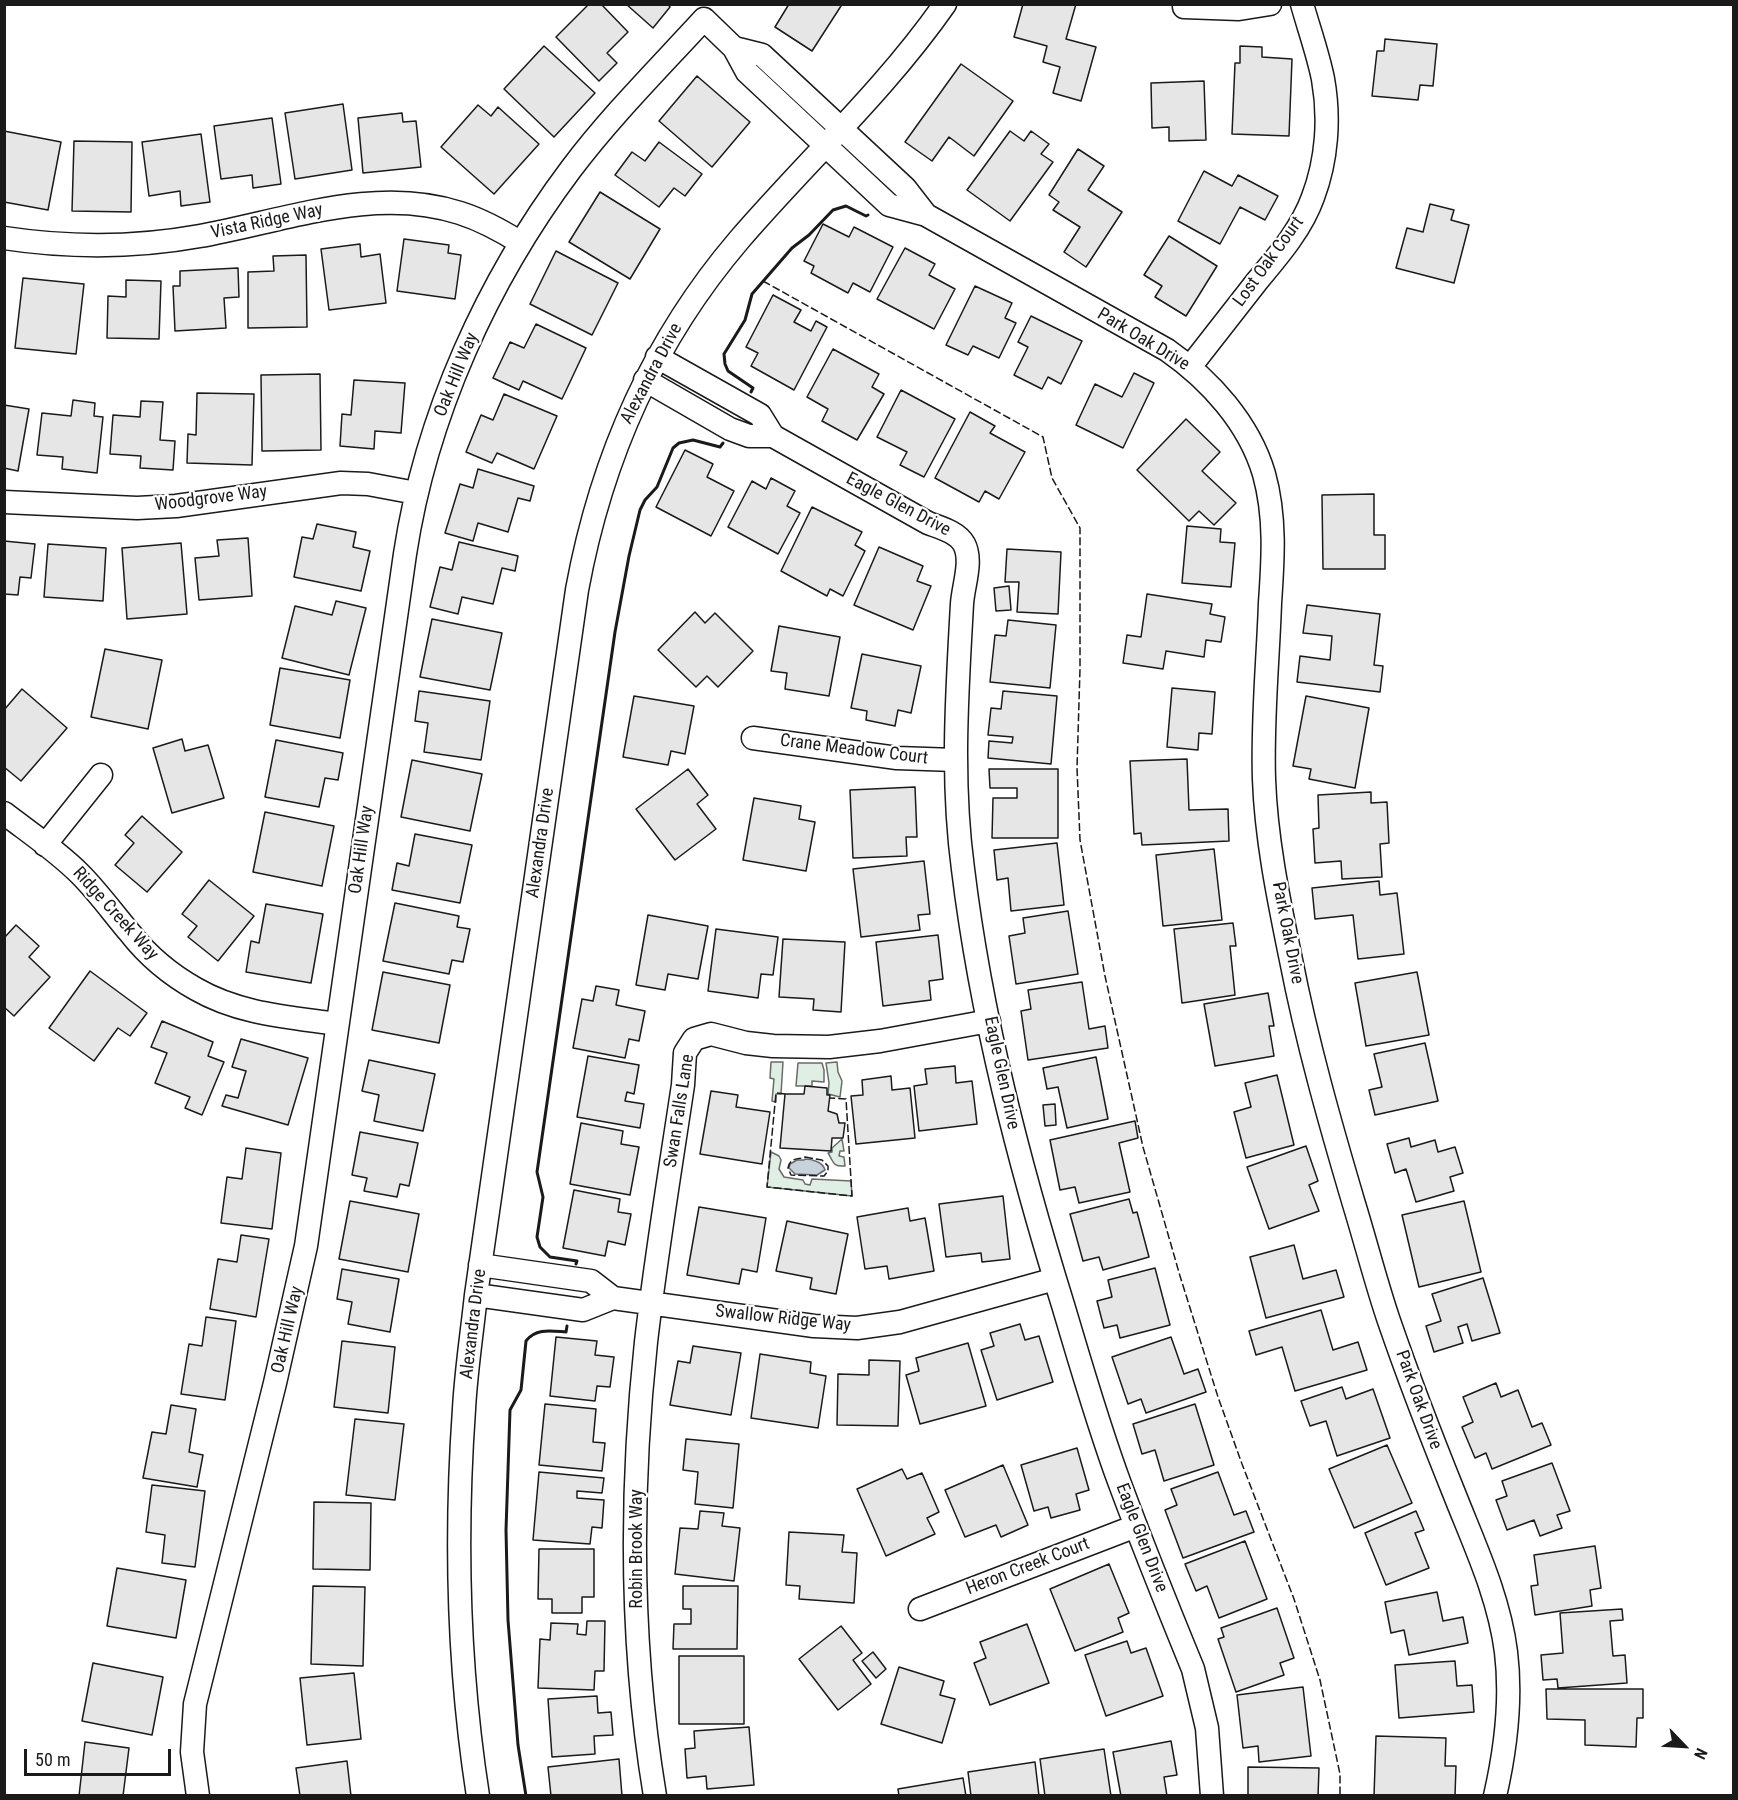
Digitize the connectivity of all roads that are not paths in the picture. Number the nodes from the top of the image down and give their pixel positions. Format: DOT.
graph roads {
  1 [pos="945,4"];
  2 [pos="1270,4"];
  3 [pos="1302,4"];
  4 [pos="1184,7"];
  5 [pos="710,12"];
  6 [pos="735,48"];
  7 [pos="790,81"];
  8 [pos="774,98"];
  9 [pos="841,128"];
  10 [pos="825,145"];
  11 [pos="883,167"];
  12 [pos="867,184"];
  13 [pos="926,215"];
  14 [pos="4,238"];
  15 [pos="521,243"];
  16 [pos="657,357"];
  17 [pos="1190,367"];
  18 [pos="645,380"];
  19 [pos="719,391"];
  20 [pos="706,415"];
  21 [pos="773,436"];
  22 [pos="416,493"];
  23 [pos="4,502"];
  24 [pos="753,738"];
  25 [pos="955,760"];
  26 [pos="101,775"];
  27 [pos="4,813"];
  28 [pos="45,844"];
  29 [pos="989,1021"];
  30 [pos="338,1024"];
  31 [pos="480,1265"];
  32 [pos="548,1275"];
  33 [pos="1054,1279"];
  34 [pos="476,1295"];
  35 [pos="613,1298"];
  36 [pos="652,1303"];
  37 [pos="544,1305"];
  38 [pos="1136,1526"];
  39 [pos="920,1609"];
  40 [pos="198,1796"];
  41 [pos="478,1796"];
  42 [pos="655,1796"];
  43 [pos="1212,1796"];
  44 [pos="1495,1796"];
  1 -- 9 [label="street, Alexandra Drive"];
  2 -- 4 [label="street"];
  3 -- 17 [label="street, Lost Oak Court"];
  5 -- 6 [label="street, Oak Hill Way"];
  5 -- 15 [label="street, Oak Hill Way"];
  6 -- 7 [label="street, Oak Hill Way"];
  6 -- 8 [label="street, Oak Hill Way"];
  7 -- 8 [label="street"];
  7 -- 9 [label="street, Oak Hill Way"];
  8 -- 10 [label="street, Oak Hill Way"];
  9 -- 10 [label="street, Alexandra Drive"];
  9 -- 11 [label="street, Park Oak Drive"];
  10 -- 12 [label="street, Park Oak Drive"];
  10 -- 16 [label="street, Alexandra Drive"];
  11 -- 12 [label="street"];
  11 -- 13 [label="street, Park Oak Drive"];
  12 -- 13 [label="street, Park Oak Drive"];
  13 -- 17 [label="street, Park Oak Drive"];
  14 -- 15 [label="street, Vista Ridge Way"];
  15 -- 22 [label="street, Oak Hill Way"];
  16 -- 18 [label="street, Alexandra Drive"];
  16 -- 19 [label="street, Eagle Glen Drive"];
  17 -- 44 [label="street, Park Oak Drive"];
  18 -- 20 [label="street, Eagle Glen Drive"];
  18 -- 31 [label="street, Alexandra Drive"];
  19 -- 20 [label="street"];
  19 -- 21 [label="street, Eagle Glen Drive"];
  20 -- 21 [label="street, Eagle Glen Drive"];
  21 -- 25 [label="street, Eagle Glen Drive"];
  22 -- 23 [label="street, Woodgrove Way"];
  22 -- 30 [label="street, Oak Hill Way"];
  24 -- 25 [label="street, Crane Meadow Court"];
  25 -- 29 [label="street, Eagle Glen Drive"];
  26 -- 28 [label="street"];
  27 -- 28 [label="street, Ridge Creek Way"];
  28 -- 30 [label="street, Ridge Creek Way"];
  29 -- 33 [label="street, Eagle Glen Drive"];
  29 -- 36 [label="street, Swan Falls Lane"];
  30 -- 40 [label="street, Oak Hill Way"];
  31 -- 32 [label="street, Swallow Ridge Way"];
  31 -- 34 [label="street, Alexandra Drive"];
  32 -- 35 [label="street, Swallow Ridge Way"];
  32 -- 37 [label="street"];
  33 -- 36 [label="street, Swallow Ridge Way"];
  33 -- 38 [label="street, Eagle Glen Drive"];
  34 -- 37 [label="street, Swallow Ridge Way"];
  34 -- 41 [label="street, Alexandra Drive"];
  35 -- 36 [label="street, Swallow Ridge Way"];
  35 -- 37 [label="street, Swallow Ridge Way"];
  36 -- 42 [label="street, Robin Brook Way"];
  38 -- 39 [label="street, Heron Creek Court"];
  38 -- 43 [label="street, Eagle Glen Drive"];
}
